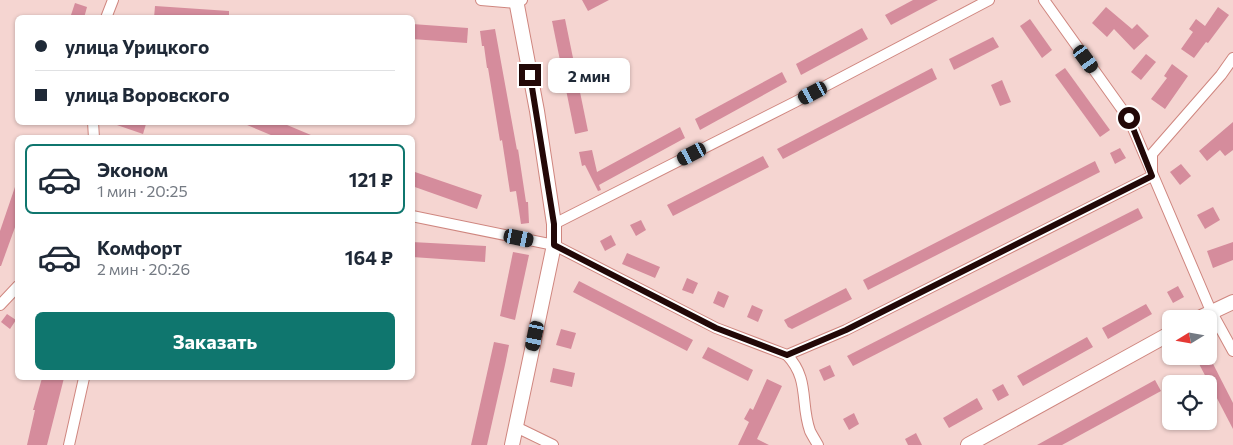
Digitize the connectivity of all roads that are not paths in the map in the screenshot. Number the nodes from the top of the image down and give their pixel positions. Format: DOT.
graph roads {
  1 [pos="113,0"];
  2 [pos="481,0"];
  3 [pos="989,0"];
  4 [pos="1044,0"];
  5 [pos="518,1"];
  6 [pos="107,15"];
  7 [pos="1233,58"];
  8 [pos="1152,176"];
  9 [pos="415,217"];
  10 [pos="554,224"];
  11 [pos="554,245"];
  12 [pos="15,289"];
  13 [pos="1233,302"];
  14 [pos="0,305"];
  15 [pos="1211,310"];
  16 [pos="1213,310"];
  17 [pos="1218,324"];
  18 [pos="1162,338"];
  19 [pos="1233,351"];
  20 [pos="787,355"];
  21 [pos="84,380"];
  22 [pos="516,427"];
  23 [pos="69,445"];
  24 [pos="512,445"];
  25 [pos="553,445"];
  26 [pos="818,445"];
  27 [pos="968,445"];
  1 -- 6 [label="street"];
  2 -- 5 [label="street"];
  3 -- 10 [label="street"];
  4 -- 8 [label="street"];
  5 -- 10 [label="street"];
  7 -- 8 [label="street"];
  8 -- 15 [label="street"];
  8 -- 20 [label="street"];
  9 -- 11 [label="street"];
  10 -- 11 [label="street"];
  11 -- 20 [label="street"];
  11 -- 22 [label="street"];
  12 -- 14 [label="street"];
  13 -- 16 [label="street"];
  17 -- 19 [label="street"];
  18 -- 27 [label="street"];
  20 -- 26 [label="street"];
  21 -- 23 [label="street"];
  22 -- 24 [label="street"];
  22 -- 25 [label="street"];
}
